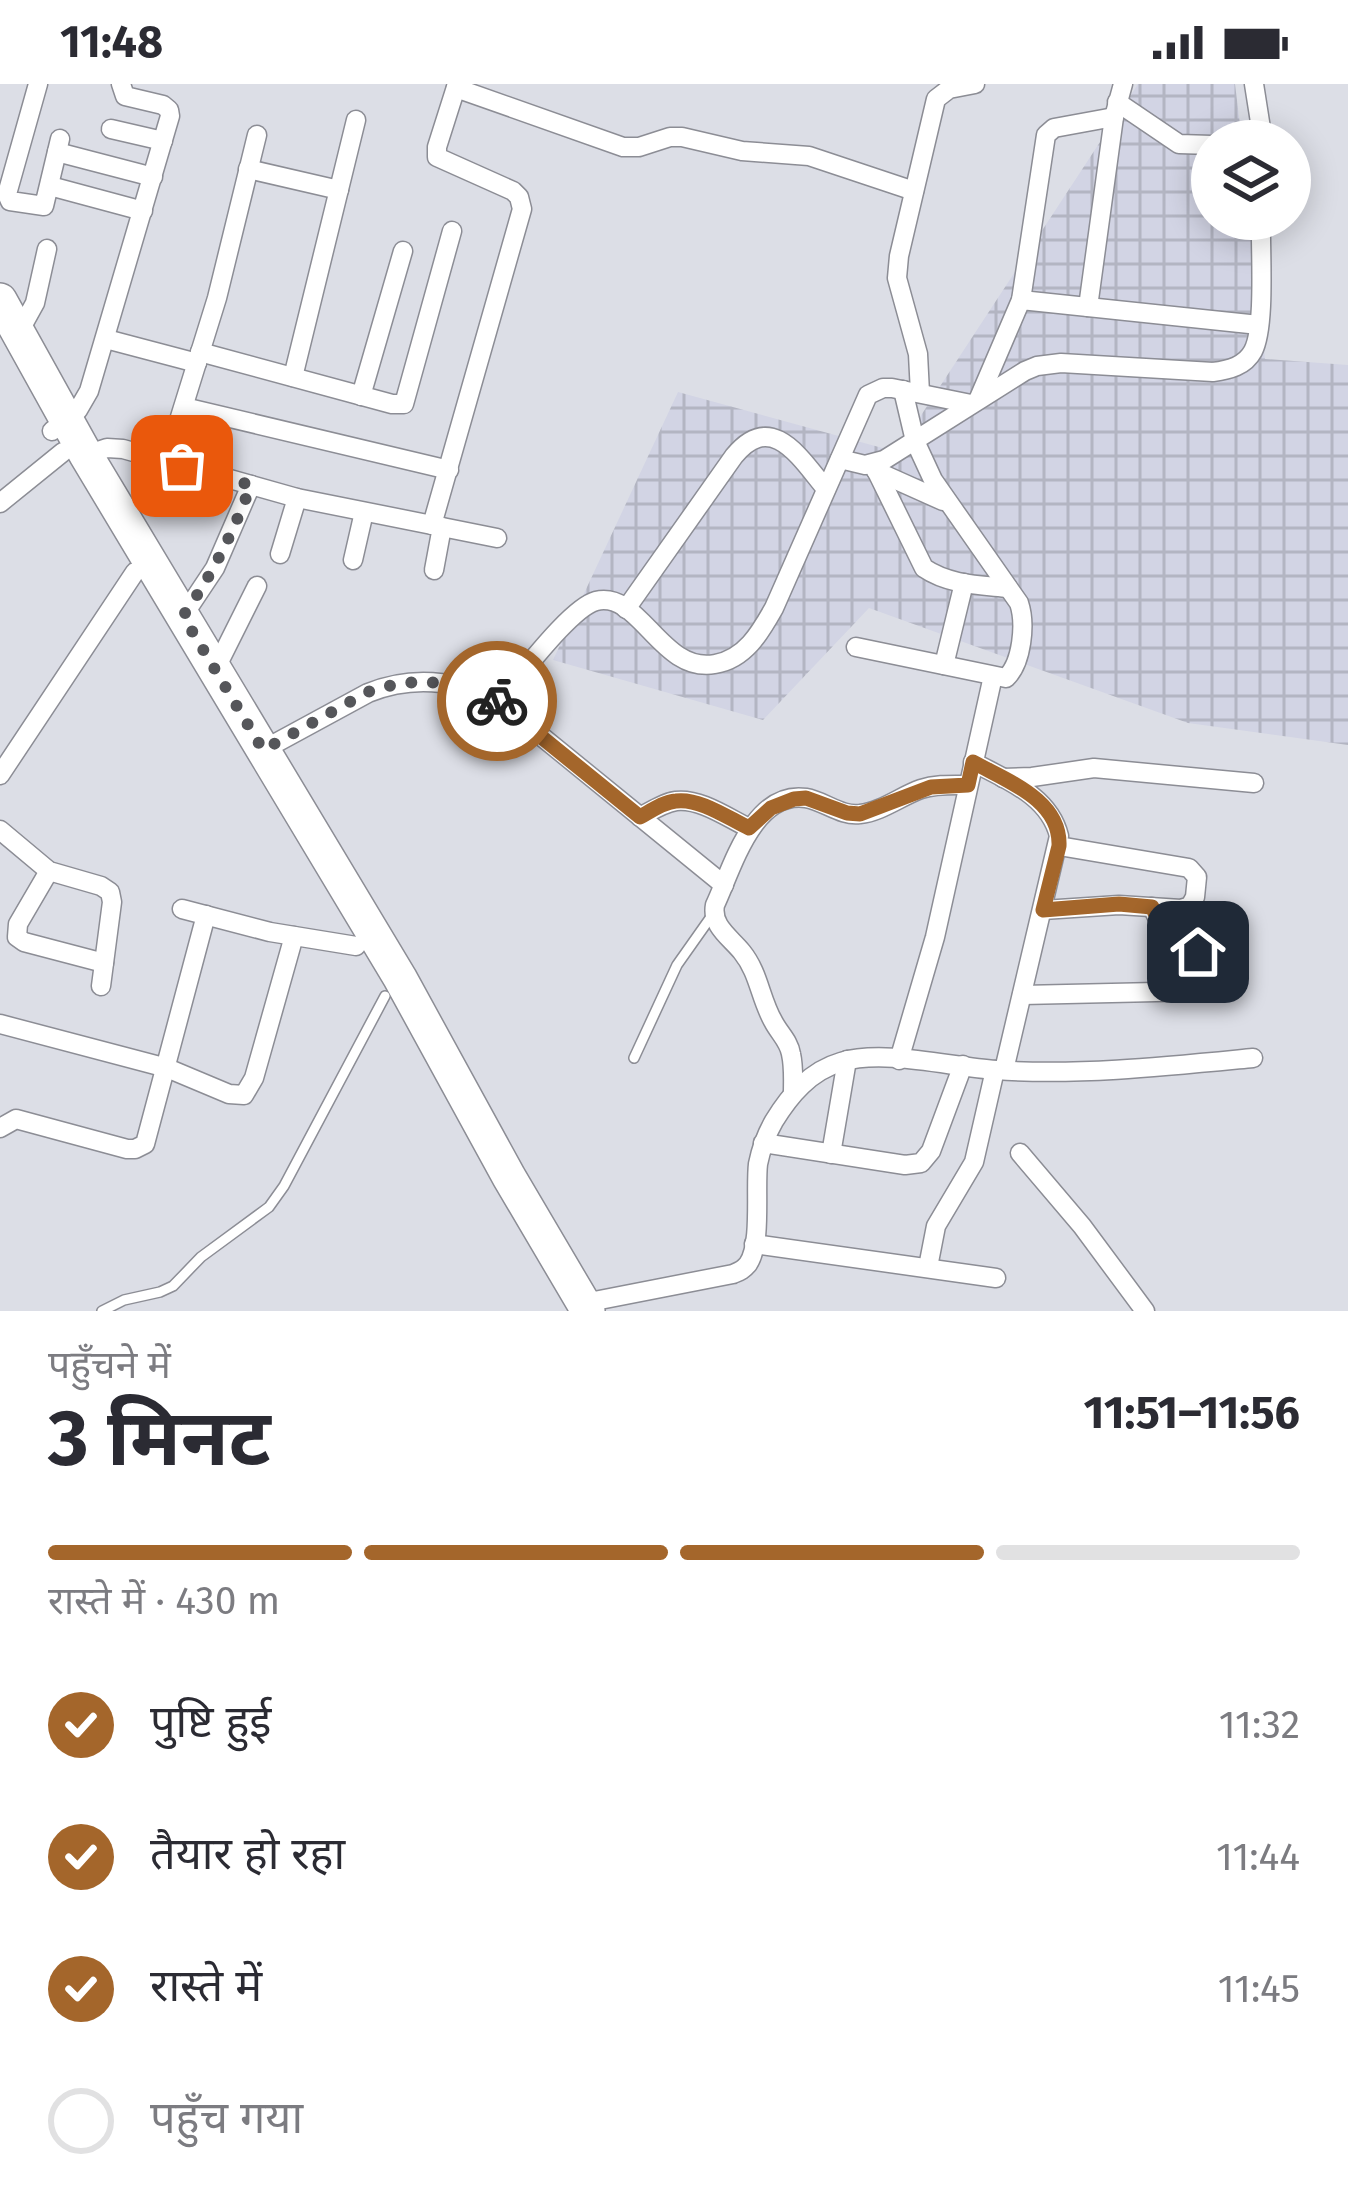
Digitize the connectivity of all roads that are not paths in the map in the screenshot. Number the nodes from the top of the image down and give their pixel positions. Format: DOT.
graph roads {
  1 [pos="38,84"];
  2 [pos="121,84"];
  3 [pos="975,84"];
  4 [pos="1254,84"];
  5 [pos="456,86"];
  6 [pos="1118,101"];
  7 [pos="356,120"];
  8 [pos="1258,120"];
  9 [pos="111,129"];
  10 [pos="256,135"];
  11 [pos="163,141"];
  12 [pos="1191,145"];
  13 [pos="248,169"];
  14 [pos="153,177"];
  15 [pos="50,186"];
  16 [pos="339,190"];
  17 [pos="914,191"];
  18 [pos="143,211"];
  19 [pos="452,231"];
  20 [pos="1261,240"];
  21 [pos="47,249"];
  22 [pos="403,251"];
  23 [pos="0,299"];
  24 [pos="1021,300"];
  25 [pos="1088,307"];
  26 [pos="1259,325"];
  27 [pos="9,336"];
  28 [pos="106,339"];
  29 [pos="999,351"];
  30 [pos="199,358"];
  31 [pos="1037,366"];
  32 [pos="293,377"];
  33 [pos="912,392"];
  34 [pos="362,396"];
  35 [pos="975,401"];
  36 [pos="184,407"];
  37 [pos="67,439"];
  38 [pos="917,446"];
  39 [pos="840,459"];
  40 [pos="166,462"];
  41 [pos="874,468"];
  42 [pos="449,470"];
  43 [pos="908,484"];
  44 [pos="251,485"];
  45 [pos="826,489"];
  46 [pos="297,498"];
  47 [pos="0,503"];
  48 [pos="948,503"];
  49 [pos="364,512"];
  50 [pos="898,516"];
  51 [pos="437,526"];
  52 [pos="497,538"];
  53 [pos="280,554"];
  54 [pos="352,560"];
  55 [pos="434,570"];
  56 [pos="134,572"];
  57 [pos="964,583"];
  58 [pos="257,586"];
  59 [pos="1008,588"];
  60 [pos="626,609"];
  61 [pos="183,616"];
  62 [pos="856,647"];
  63 [pos="944,665"];
  64 [pos="215,670"];
  65 [pos="993,676"];
  66 [pos="498,701"];
  67 [pos="263,750"];
  68 [pos="973,762"];
  69 [pos="0,775"];
  70 [pos="1002,778"];
  71 [pos="1254,783"];
  72 [pos="968,785"];
  73 [pos="640,817"];
  74 [pos="749,828"];
  75 [pos="0,830"];
  76 [pos="1059,846"];
  77 [pos="49,871"];
  78 [pos="724,885"];
  79 [pos="1152,907"];
  80 [pos="182,909"];
  81 [pos="1043,910"];
  82 [pos="713,914"];
  83 [pos="206,915"];
  84 [pos="294,936"];
  85 [pos="356,946"];
  86 [pos="104,963"];
  87 [pos="101,986"];
  88 [pos="1022,995"];
  89 [pos="385,996"];
  90 [pos="0,1024"];
  91 [pos="634,1058"];
  92 [pos="1252,1058"];
  93 [pos="847,1060"];
  94 [pos="899,1060"];
  95 [pos="963,1065"];
  96 [pos="166,1068"];
  97 [pos="999,1070"];
  98 [pos="794,1093"];
  99 [pos="0,1128"];
  100 [pos="764,1143"];
  101 [pos="1020,1153"];
  102 [pos="831,1154"];
  103 [pos="754,1244"];
  104 [pos="928,1267"];
  105 [pos="996,1278"];
  106 [pos="579,1308"];
  107 [pos="102,1311"];
  108 [pos="1145,1311"];
  1 -- 15 [label="street"];
  2 -- 11 [label="street"];
  3 -- 17 [label="street"];
  4 -- 8 [label="street"];
  5 -- 17 [label="street"];
  5 -- 42 [label="street"];
  6 -- 12 [label="street"];
  6 -- 24 [label="street"];
  6 -- 25 [label="street"];
  7 -- 16 [label="street"];
  9 -- 11 [label="street"];
  10 -- 13 [label="street"];
  11 -- 14 [label="street"];
  13 -- 16 [label="street"];
  13 -- 30 [label="street"];
  14 -- 15 [label="street"];
  14 -- 18 [label="street"];
  15 -- 18 [label="street"];
  16 -- 32 [label="street"];
  17 -- 33 [label="street"];
  18 -- 28 [label="street"];
  19 -- 34 [label="street"];
  20 -- 26 [label="street"];
  21 -- 27 [label="street"];
  22 -- 34 [label="street"];
  23 -- 27 [label="highway"];
  24 -- 25 [label="street"];
  24 -- 29 [label="street"];
  25 -- 26 [label="street"];
  26 -- 31 [label="street"];
  27 -- 37 [label="highway"];
  28 -- 30 [label="street"];
  28 -- 37 [label="street"];
  29 -- 31 [label="street"];
  29 -- 35 [label="street"];
  30 -- 32 [label="street"];
  30 -- 36 [label="street"];
  31 -- 35 [label="street"];
  32 -- 34 [label="street"];
  33 -- 35 [label="street"];
  33 -- 38 [label="street"];
  33 -- 39 [label="street"];
  35 -- 38 [label="street"];
  36 -- 40 [label="street"];
  36 -- 42 [label="street"];
  37 -- 40 [label="street"];
  37 -- 47 [label="street"];
  37 -- 56 [label="highway"];
  37 -- 61 [label="highway"];
  38 -- 41 [label="street"];
  38 -- 43 [label="street"];
  38 -- 48 [label="street"];
  39 -- 41 [label="street"];
  39 -- 45 [label="street"];
  40 -- 44 [label="street"];
  41 -- 43 [label="street"];
  41 -- 50 [label="street"];
  42 -- 51 [label="street"];
  43 -- 48 [label="street"];
  43 -- 50 [label="street"];
  44 -- 46 [label="street"];
  44 -- 61 [label="street"];
  45 -- 60 [label="street"];
  45 -- 60 [label="street"];
  46 -- 49 [label="street"];
  46 -- 53 [label="street"];
  48 -- 59 [label="street"];
  49 -- 51 [label="street"];
  49 -- 54 [label="street"];
  50 -- 57 [label="street"];
  51 -- 52 [label="street"];
  51 -- 55 [label="street"];
  56 -- 69 [label="street"];
  56 -- 85 [label="highway"];
  57 -- 59 [label="street"];
  57 -- 63 [label="street"];
  58 -- 64 [label="street"];
  59 -- 65 [label="street"];
  60 -- 66 [label="street"];
  61 -- 64 [label="highway"];
  62 -- 63 [label="street"];
  63 -- 65 [label="street"];
  64 -- 67 [label="highway"];
  65 -- 68 [label="street"];
  66 -- 67 [label="street"];
  66 -- 73 [label="street"];
  67 -- 106 [label="highway"];
  68 -- 70 [label="street"];
  68 -- 72 [label="street"];
  70 -- 71 [label="street"];
  70 -- 76 [label="street"];
  72 -- 74 [label="street"];
  72 -- 94 [label="street"];
  73 -- 74 [label="street"];
  73 -- 78 [label="street"];
  74 -- 78 [label="street"];
  75 -- 77 [label="street"];
  76 -- 79 [label="street"];
  76 -- 81 [label="street"];
  77 -- 86 [label="street"];
  77 -- 86 [label="street"];
  78 -- 82 [label="street"];
  79 -- 81 [label="street"];
  79 -- 88 [label="street"];
  80 -- 83 [label="street"];
  81 -- 88 [label="street"];
  82 -- 91 [label="lane"];
  82 -- 98 [label="street"];
  83 -- 84 [label="street"];
  83 -- 96 [label="street"];
  84 -- 85 [label="street"];
  84 -- 96 [label="street"];
  85 -- 89 [label="highway"];
  86 -- 87 [label="street"];
  88 -- 97 [label="street"];
  89 -- 106 [label="highway"];
  89 -- 107 [label="lane"];
  90 -- 96 [label="street"];
  92 -- 97 [label="street"];
  93 -- 94 [label="street"];
  93 -- 98 [label="street"];
  93 -- 102 [label="street"];
  94 -- 95 [label="street"];
  95 -- 97 [label="street"];
  95 -- 102 [label="street"];
  96 -- 99 [label="street"];
  97 -- 104 [label="street"];
  98 -- 100 [label="street"];
  100 -- 102 [label="street"];
  100 -- 103 [label="street"];
  101 -- 108 [label="street"];
  103 -- 104 [label="street"];
  103 -- 106 [label="street"];
  104 -- 105 [label="street"];
}
